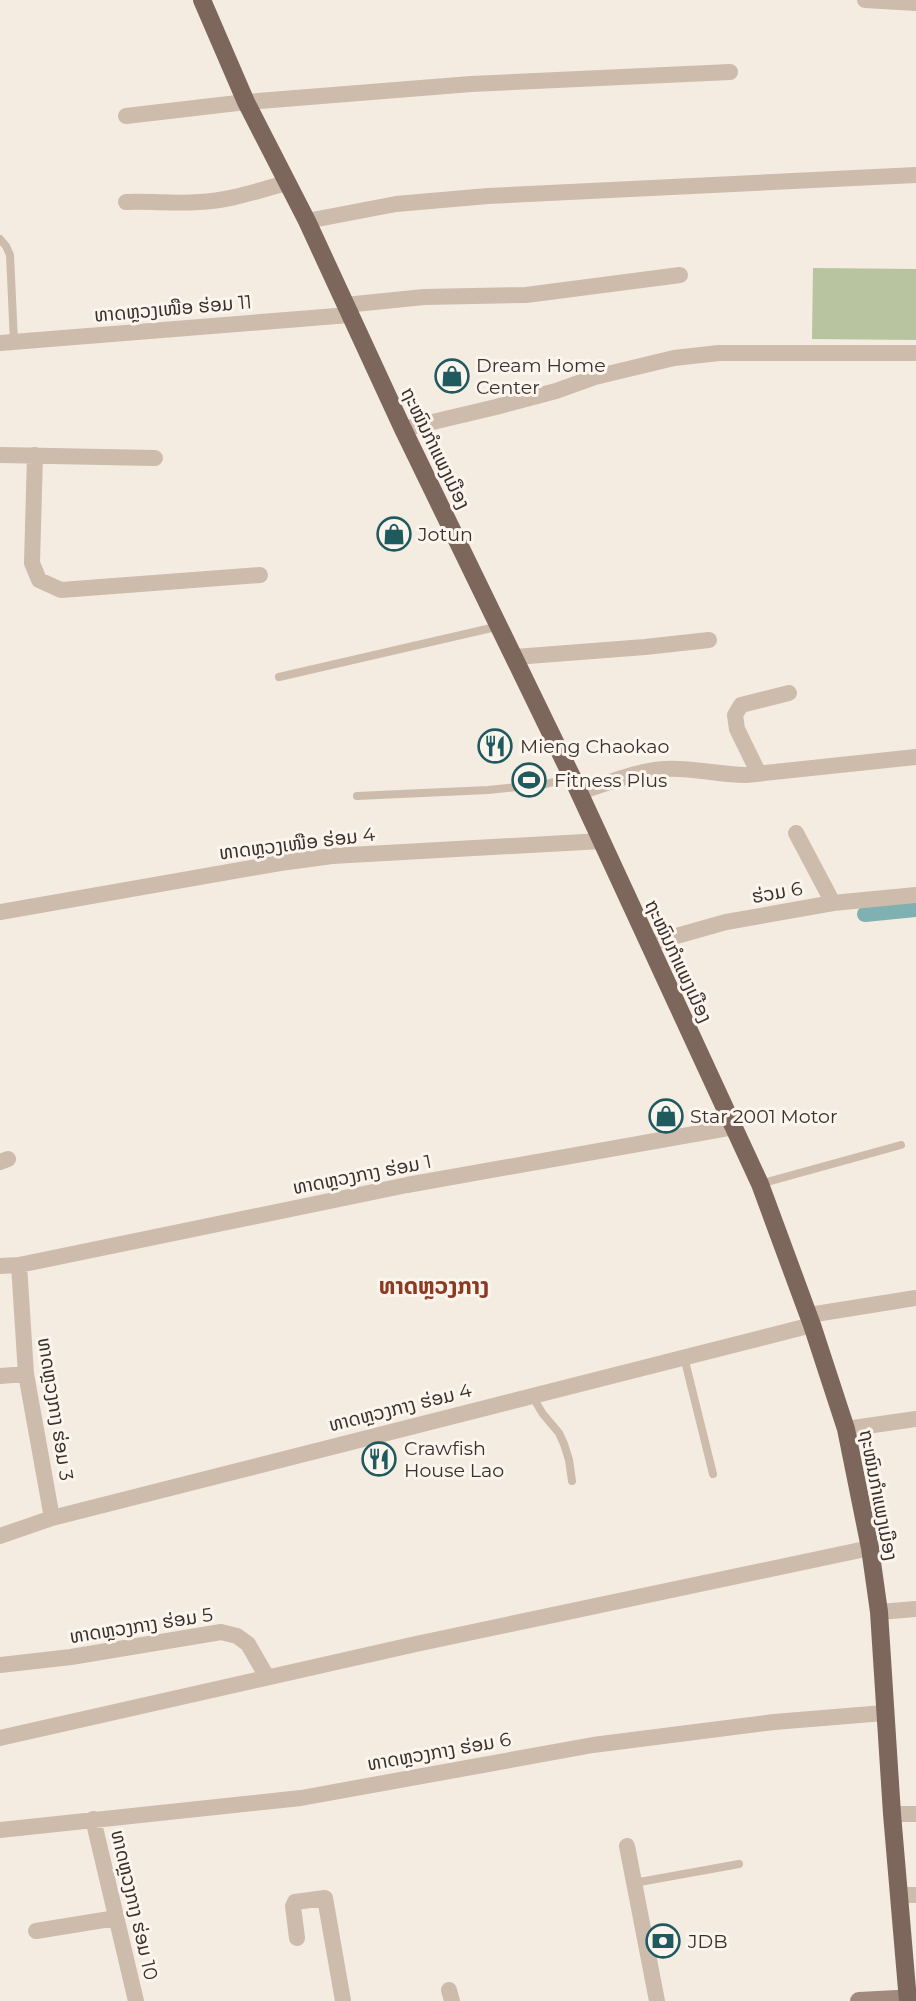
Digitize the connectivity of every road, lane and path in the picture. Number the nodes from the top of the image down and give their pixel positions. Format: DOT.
graph roads {
  1 [pos="202,0"];
  2 [pos="865,0"];
  3 [pos="916,3"];
  4 [pos="730,72"];
  5 [pos="246,102"];
  6 [pos="127,116"];
  7 [pos="916,175"];
  8 [pos="286,183"];
  9 [pos="127,202"];
  10 [pos="307,221"];
  11 [pos="0,239"];
  12 [pos="680,275"];
  13 [pos="347,310"];
  14 [pos="7,343"];
  15 [pos="916,353"];
  16 [pos="403,429"];
  17 [pos="0,455"];
  18 [pos="35,455"];
  19 [pos="155,458"];
  20 [pos="260,575"];
  21 [pos="500,626"];
  22 [pos="709,640"];
  23 [pos="515,657"];
  24 [pos="279,677"];
  25 [pos="789,693"];
  26 [pos="916,757"];
  27 [pos="758,772"];
  28 [pos="575,784"];
  29 [pos="356,796"];
  30 [pos="796,833"];
  31 [pos="602,841"];
  32 [pos="916,895"];
  33 [pos="833,903"];
  34 [pos="0,912"];
  35 [pos="648,944"];
  36 [pos="734,1126"];
  37 [pos="901,1145"];
  38 [pos="760,1184"];
  39 [pos="19,1265"];
  40 [pos="0,1266"];
  41 [pos="916,1298"];
  42 [pos="810,1320"];
  43 [pos="684,1357"];
  44 [pos="26,1374"];
  45 [pos="0,1376"];
  46 [pos="532,1396"];
  47 [pos="916,1419"];
  48 [pos="846,1429"];
  49 [pos="713,1474"];
  50 [pos="572,1481"];
  51 [pos="52,1518"];
  52 [pos="0,1536"];
  53 [pos="870,1548"];
  54 [pos="916,1609"];
  55 [pos="879,1612"];
  56 [pos="0,1665"];
  57 [pos="267,1677"];
  58 [pos="884,1713"];
  59 [pos="0,1738"];
  60 [pos="892,1814"];
  61 [pos="916,1814"];
  62 [pos="93,1819"];
  63 [pos="0,1830"];
  64 [pos="627,1846"];
  65 [pos="739,1864"];
  66 [pos="634,1883"];
  67 [pos="907,1895"];
  68 [pos="116,1919"];
  69 [pos="36,1931"];
  70 [pos="297,1938"];
  71 [pos="911,1999"];
  72 [pos="136,2001"];
  73 [pos="343,2001"];
  74 [pos="657,2001"];
  75 [pos="859,2001"];
  1 -- 5 [label="main road, ຖະໜົນກຳແພງເມືອງ"];
  2 -- 3 [label="street"];
  4 -- 5 [label="street"];
  5 -- 6 [label="street"];
  5 -- 8 [label="main road, ຖະໜົນກຳແພງເມືອງ"];
  7 -- 10 [label="street"];
  8 -- 9 [label="street"];
  8 -- 10 [label="main road, ຖະໜົນກຳແພງເມືອງ"];
  10 -- 13 [label="main road, ຖະໜົນກຳແພງເມືອງ"];
  11 -- 14 [label="lane"];
  12 -- 13 [label="street, ທາດຫຼວງເໜືອ ຮ່ອມ 11"];
  13 -- 14 [label="street, ທາດຫຼວງເໜືອ ຮ່ອມ 11"];
  13 -- 16 [label="main road, ຖະໜົນກຳແພງເມືອງ"];
  15 -- 16 [label="street"];
  16 -- 21 [label="main road, ຖະໜົນກຳແພງເມືອງ"];
  17 -- 18 [label="street"];
  18 -- 19 [label="street"];
  18 -- 20 [label="street"];
  21 -- 23 [label="main road, ຖະໜົນກຳແພງເມືອງ"];
  21 -- 24 [label="lane"];
  22 -- 23 [label="street"];
  23 -- 28 [label="main road, ຖະໜົນກຳແພງເມືອງ"];
  25 -- 27 [label="street"];
  26 -- 27 [label="street"];
  27 -- 28 [label="street"];
  28 -- 29 [label="lane"];
  28 -- 31 [label="main road, ຖະໜົນກຳແພງເມືອງ"];
  30 -- 33 [label="street"];
  31 -- 34 [label="street, ທາດຫຼວງເໜືອ ຮ່ອມ 4"];
  31 -- 35 [label="main road, ຖະໜົນກຳແພງເມືອງ"];
  32 -- 33 [label="street, ຮ່ວມ 6"];
  33 -- 35 [label="street, ຮ່ວມ 6"];
  35 -- 36 [label="main road, ຖະໜົນກຳແພງເມືອງ"];
  36 -- 38 [label="main road, ຖະໜົນກຳແພງເມືອງ"];
  36 -- 39 [label="street, ທາດຫຼວງກາງ ຮ່ອມ 1"];
  37 -- 38 [label="lane"];
  38 -- 42 [label="main road, ຖະໜົນກຳແພງເມືອງ"];
  39 -- 40 [label="street, ທາດຫຼວງກາງ ຮ່ອມ 1"];
  39 -- 44 [label="street, ທາດຫຼວງກາງ ຮ່ອມ 3"];
  41 -- 42 [label="street, ທາດຫຼວງກາງ ຮ່ອມ 4"];
  42 -- 43 [label="street, ທາດຫຼວງກາງ ຮ່ອມ 4"];
  42 -- 48 [label="main road, ຖະໜົນກຳແພງເມືອງ"];
  43 -- 46 [label="street, ທາດຫຼວງກາງ ຮ່ອມ 4"];
  43 -- 49 [label="lane"];
  44 -- 45 [label="street"];
  44 -- 51 [label="street, ທາດຫຼວງກາງ ຮ່ອມ 3"];
  46 -- 50 [label="lane"];
  46 -- 51 [label="street, ທາດຫຼວງກາງ ຮ່ອມ 4"];
  47 -- 48 [label="street"];
  48 -- 53 [label="main road, ຖະໜົນກຳແພງເມືອງ"];
  51 -- 52 [label="street, ທາດຫຼວງກາງ ຮ່ອມ 4"];
  53 -- 55 [label="main road, ຖະໜົນກຳແພງເມືອງ"];
  53 -- 57 [label="street"];
  54 -- 55 [label="street"];
  55 -- 58 [label="main road, ຖະໜົນກຳແພງເມືອງ"];
  56 -- 57 [label="street, ທາດຫຼວງກາງ ຮ່ອມ 5"];
  57 -- 59 [label="street"];
  58 -- 60 [label="main road, ຖະໜົນກຳແພງເມືອງ"];
  58 -- 62 [label="street, ທາດຫຼວງກາງ ຮ່ອມ 6"];
  60 -- 61 [label="street"];
  60 -- 67 [label="main road, ຖະໜົນກຳແພງເມືອງ"];
  62 -- 63 [label="street, ທາດຫຼວງກາງ ຮ່ອມ 6"];
  62 -- 68 [label="street, ທາດຫຼວງກາງ ຮ່ອມ 10"];
  64 -- 66 [label="street"];
  65 -- 66 [label="lane"];
  66 -- 74 [label="street"];
  67 -- 71 [label="main road, ຖະໜົນກຳແພງເມືອງ"];
  68 -- 69 [label="street"];
  68 -- 72 [label="street, ທາດຫຼວງກາງ ຮ່ອມ 10"];
  70 -- 73 [label="street"];
  71 -- 75 [label="main road"];
}
